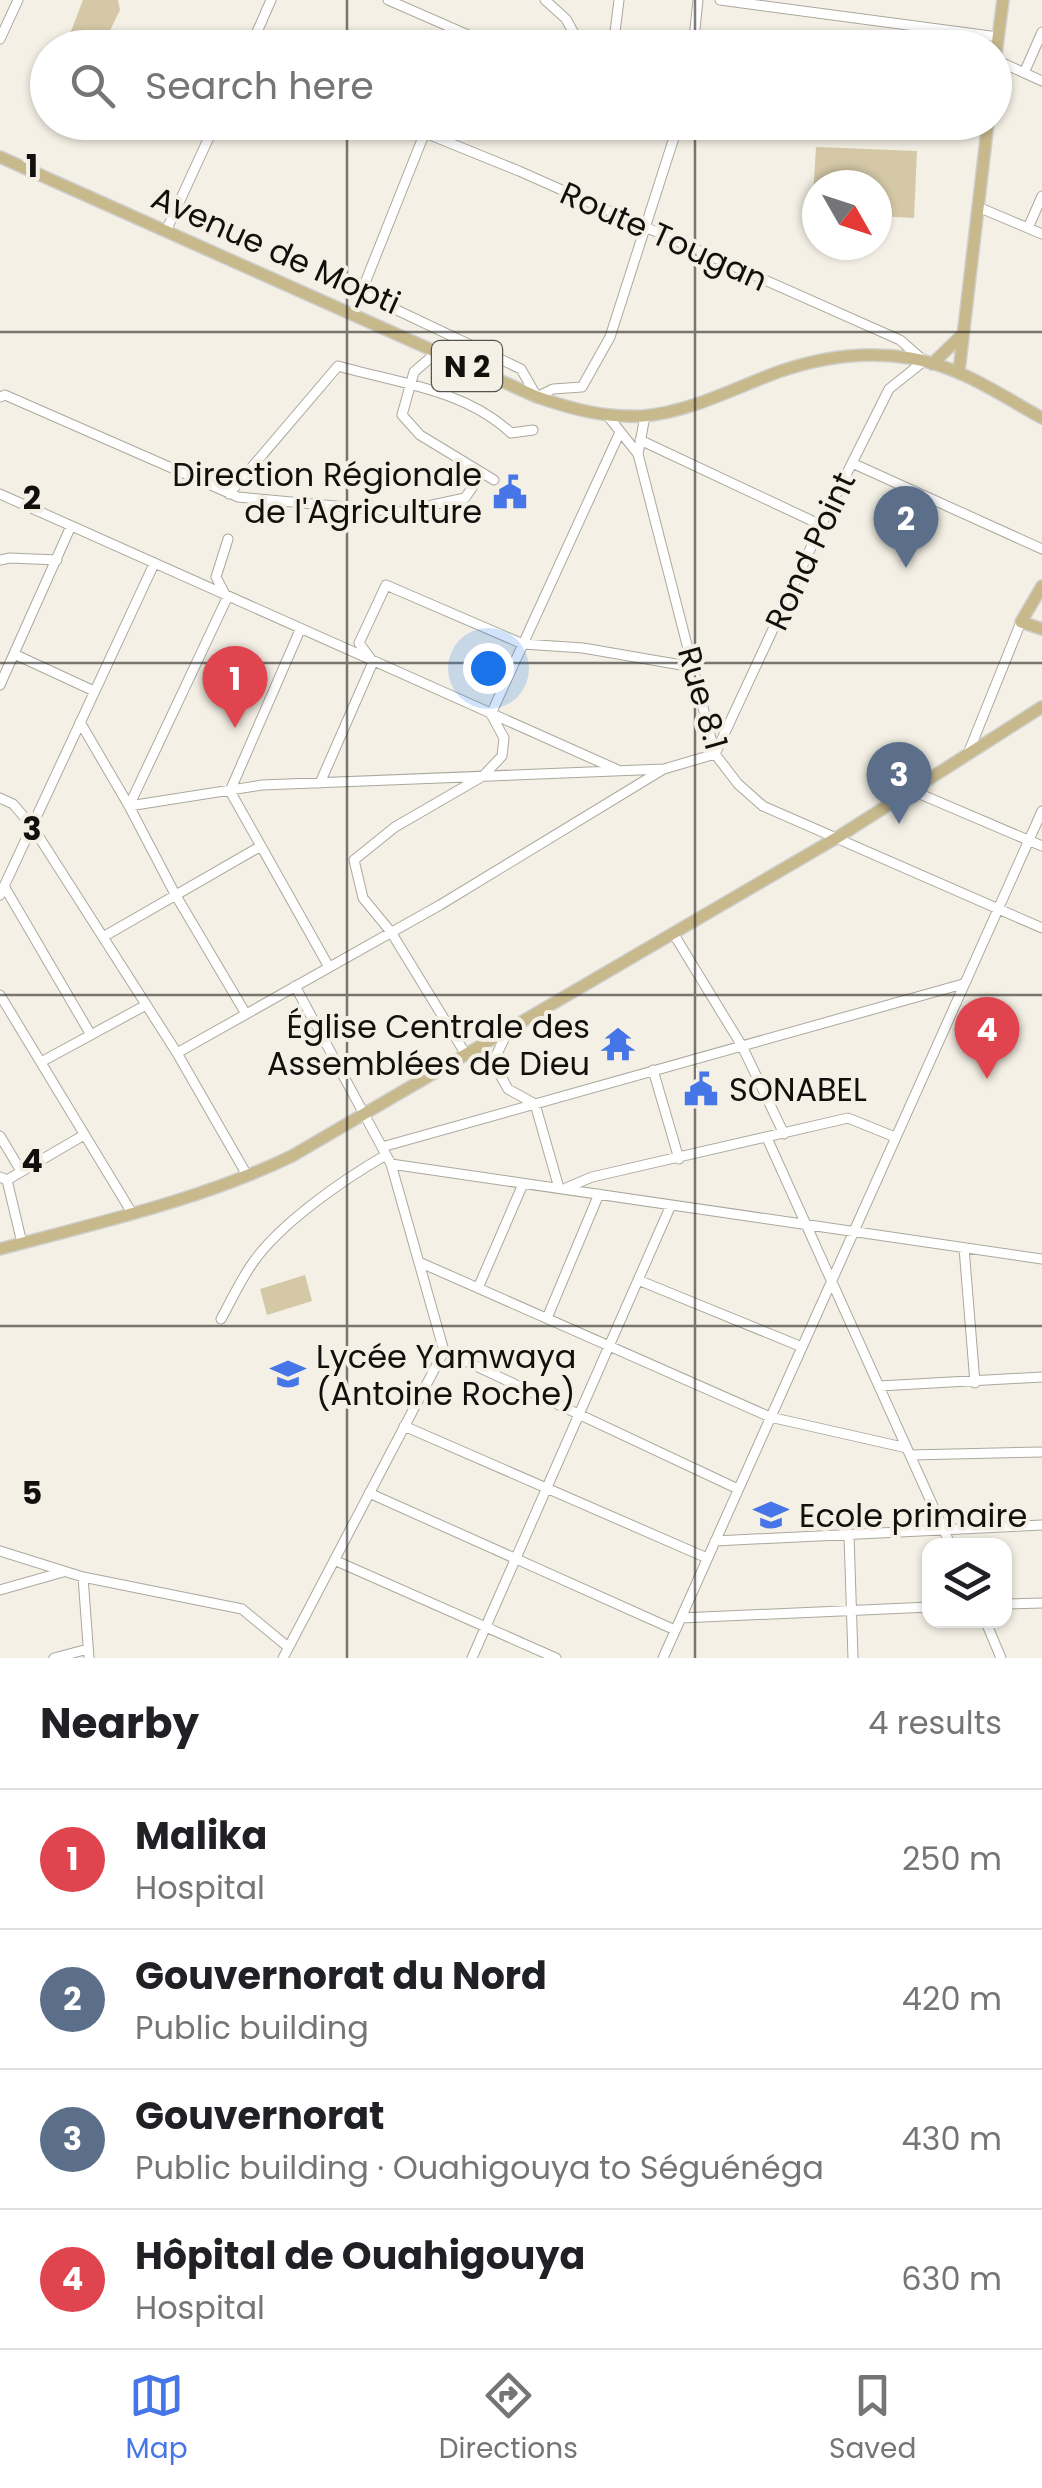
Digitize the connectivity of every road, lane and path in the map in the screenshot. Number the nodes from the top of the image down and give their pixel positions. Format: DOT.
graph roads {
  1 [pos="18,0"];
  2 [pos="272,0"];
  3 [pos="388,0"];
  4 [pos="544,0"];
  5 [pos="619,0"];
  6 [pos="698,0"];
  7 [pos="720,0"];
  8 [pos="1003,0"];
  9 [pos="775,4"];
  10 [pos="258,30"];
  11 [pos="457,30"];
  12 [pos="572,30"];
  13 [pos="615,30"];
  14 [pos="694,30"];
  15 [pos="951,30"];
  16 [pos="999,30"];
  17 [pos="1042,32"];
  18 [pos="0,39"];
  19 [pos="1012,67"];
  20 [pos="1024,72"];
  21 [pos="1042,81"];
  22 [pos="208,140"];
  23 [pos="422,140"];
  24 [pos="453,140"];
  25 [pos="674,140"];
  26 [pos="986,140"];
  27 [pos="0,157"];
  28 [pos="1042,196"];
  29 [pos="978,207"];
  30 [pos="647,228"];
  31 [pos="1028,228"];
  32 [pos="166,231"];
  33 [pos="1042,234"];
  34 [pos="962,334"];
  35 [pos="436,352"];
  36 [pos="928,362"];
  37 [pos="959,371"];
  38 [pos="409,382"];
  39 [pos="0,397"];
  40 [pos="537,398"];
  41 [pos="607,415"];
  42 [pos="645,416"];
  43 [pos="1042,418"];
  44 [pos="533,430"];
  45 [pos="620,432"];
  46 [pos="640,440"];
  47 [pos="638,454"];
  48 [pos="852,463"];
  49 [pos="482,473"];
  50 [pos="494,480"];
  51 [pos="229,494"];
  52 [pos="3,495"];
  53 [pos="0,508"];
  54 [pos="821,525"];
  55 [pos="70,526"];
  56 [pos="228,539"];
  57 [pos="1042,549"];
  58 [pos="0,560"];
  59 [pos="57,560"];
  60 [pos="154,564"];
  61 [pos="1042,586"];
  62 [pos="227,598"];
  63 [pos="1021,622"];
  64 [pos="1042,629"];
  65 [pos="300,630"];
  66 [pos="523,644"];
  67 [pos="14,654"];
  68 [pos="373,662"];
  69 [pos="692,668"];
  70 [pos="0,685"];
  71 [pos="94,691"];
  72 [pos="1042,707"];
  73 [pos="491,714"];
  74 [pos="80,722"];
  75 [pos="715,754"];
  76 [pos="966,758"];
  77 [pos="664,769"];
  78 [pos="621,771"];
  79 [pos="483,776"];
  80 [pos="320,783"];
  81 [pos="230,791"];
  82 [pos="913,791"];
  83 [pos="0,798"];
  84 [pos="129,806"];
  85 [pos="1042,811"];
  86 [pos="32,826"];
  87 [pos="838,838"];
  88 [pos="1029,840"];
  89 [pos="261,846"];
  90 [pos="1042,846"];
  91 [pos="2,891"];
  92 [pos="176,894"];
  93 [pos="998,909"];
  94 [pos="1042,928"];
  95 [pos="391,932"];
  96 [pos="673,933"];
  97 [pos="103,937"];
  98 [pos="329,967"];
  99 [pos="963,984"];
  100 [pos="296,986"];
  101 [pos="0,995"];
  102 [pos="146,1004"];
  103 [pos="246,1014"];
  104 [pos="509,1028"];
  105 [pos="90,1035"];
  106 [pos="742,1046"];
  107 [pos="177,1053"];
  108 [pos="465,1053"];
  109 [pos="41,1062"];
  110 [pos="654,1070"];
  111 [pos="536,1104"];
  112 [pos="364,1112"];
  113 [pos="784,1134"];
  114 [pos="84,1135"];
  115 [pos="0,1136"];
  116 [pos="895,1137"];
  117 [pos="767,1138"];
  118 [pos="386,1155"];
  119 [pos="678,1160"];
  120 [pos="21,1171"];
  121 [pos="247,1176"];
  122 [pos="4,1178"];
  123 [pos="524,1184"];
  124 [pos="562,1188"];
  125 [pos="599,1194"];
  126 [pos="671,1205"];
  127 [pos="132,1213"];
  128 [pos="806,1225"];
  129 [pos="854,1232"];
  130 [pos="22,1243"];
  131 [pos="964,1248"];
  132 [pos="0,1249"];
  133 [pos="1042,1259"];
  134 [pos="419,1262"];
  135 [pos="638,1280"];
  136 [pos="831,1282"];
  137 [pos="478,1288"];
  138 [pos="547,1318"];
  139 [pos="221,1320"];
  140 [pos="608,1344"];
  141 [pos="802,1347"];
  142 [pos="444,1350"];
  143 [pos="1042,1377"];
  144 [pos="974,1383"];
  145 [pos="879,1386"];
  146 [pos="578,1413"];
  147 [pos="770,1418"];
  148 [pos="404,1426"];
  149 [pos="909,1451"];
  150 [pos="1042,1452"];
  151 [pos="546,1486"];
  152 [pos="738,1489"];
  153 [pos="369,1493"];
  154 [pos="1042,1525"];
  155 [pos="944,1530"];
  156 [pos="848,1534"];
  157 [pos="948,1538"];
  158 [pos="715,1542"];
  159 [pos="0,1551"];
  160 [pos="515,1558"];
  161 [pos="708,1558"];
  162 [pos="334,1560"];
  163 [pos="66,1571"];
  164 [pos="83,1576"];
  165 [pos="0,1590"];
  166 [pos="1042,1603"];
  167 [pos="1012,1604"];
  168 [pos="922,1607"];
  169 [pos="850,1610"];
  170 [pos="681,1618"];
  171 [pos="485,1627"];
  172 [pos="989,1628"];
  173 [pos="675,1630"];
  174 [pos="288,1647"];
  175 [pos="89,1653"];
  176 [pos="54,1658"];
  177 [pos="283,1658"];
  178 [pos="472,1658"];
  179 [pos="556,1658"];
  180 [pos="662,1658"];
  181 [pos="853,1658"];
  182 [pos="1002,1658"];
  1 -- 18 [label="street"];
  2 -- 10 [label="street"];
  3 -- 11 [label="street"];
  4 -- 12 [label="street"];
  5 -- 13 [label="street"];
  6 -- 14 [label="street"];
  7 -- 9 [label="street"];
  8 -- 16 [label="main road"];
  9 -- 15 [label="street"];
  17 -- 20 [label="street"];
  19 -- 20 [label="street"];
  20 -- 21 [label="street"];
  22 -- 32 [label="street"];
  23 -- 40 [label="street"];
  24 -- 30 [label="street, Route Tougan"];
  25 -- 30 [label="street"];
  26 -- 29 [label="main road"];
  27 -- 32 [label="main road, Avenue de Mopti / N 2"];
  28 -- 31 [label="street"];
  29 -- 31 [label="street"];
  29 -- 34 [label="main road"];
  30 -- 36 [label="street, Route Tougan"];
  30 -- 40 [label="street"];
  31 -- 33 [label="street"];
  32 -- 35 [label="main road, Avenue de Mopti / N 2"];
  34 -- 36 [label="main road"];
  34 -- 37 [label="main road"];
  35 -- 38 [label="street"];
  35 -- 40 [label="main road, Avenue de Mopti / N 2"];
  36 -- 37 [label="main road, Avenue de Mopti / N 2"];
  36 -- 42 [label="main road, Avenue de Mopti / N 2"];
  36 -- 48 [label="street, Rond Point"];
  37 -- 43 [label="main road, Avenue de Mopti / N 2"];
  38 -- 44 [label="street"];
  38 -- 49 [label="street"];
  38 -- 51 [label="street"];
  39 -- 51 [label="street"];
  40 -- 41 [label="main road, Avenue de Mopti / N 2"];
  41 -- 42 [label="main road, Avenue de Mopti / N 2"];
  41 -- 45 [label="street, Rue 8.1"];
  42 -- 46 [label="street, Rue 8.1"];
  45 -- 47 [label="street, Rue 8.1"];
  45 -- 66 [label="street"];
  46 -- 47 [label="street, Rue 8.1"];
  46 -- 54 [label="street"];
  47 -- 69 [label="street, Rue 8.1"];
  48 -- 54 [label="street, Rond Point"];
  48 -- 57 [label="street"];
  49 -- 50 [label="street"];
  49 -- 51 [label="street"];
  52 -- 53 [label="street"];
  52 -- 55 [label="street"];
  54 -- 75 [label="street, Rond Point"];
  55 -- 59 [label="street"];
  55 -- 60 [label="street"];
  56 -- 62 [label="street"];
  58 -- 59 [label="street"];
  59 -- 67 [label="street"];
  60 -- 62 [label="street"];
  60 -- 71 [label="street"];
  61 -- 63 [label="main road"];
  62 -- 65 [label="street"];
  62 -- 84 [label="street"];
  63 -- 64 [label="main road"];
  63 -- 76 [label="street"];
  65 -- 68 [label="street"];
  65 -- 81 [label="street"];
  66 -- 68 [label="street"];
  66 -- 69 [label="street"];
  66 -- 73 [label="street"];
  67 -- 70 [label="street"];
  67 -- 71 [label="street"];
  68 -- 73 [label="street"];
  68 -- 80 [label="street"];
  69 -- 75 [label="street, Rue 8.1"];
  71 -- 74 [label="street"];
  72 -- 76 [label="main road"];
  73 -- 78 [label="street"];
  73 -- 79 [label="street"];
  74 -- 84 [label="street"];
  74 -- 86 [label="street"];
  75 -- 77 [label="street"];
  75 -- 87 [label="street, Rue 8.1"];
  76 -- 82 [label="main road"];
  77 -- 78 [label="street"];
  77 -- 95 [label="street"];
  78 -- 79 [label="street"];
  79 -- 80 [label="street"];
  79 -- 95 [label="street"];
  80 -- 81 [label="street"];
  81 -- 84 [label="street"];
  81 -- 89 [label="street"];
  82 -- 87 [label="main road"];
  82 -- 88 [label="street"];
  83 -- 86 [label="street"];
  84 -- 92 [label="street"];
  85 -- 88 [label="street"];
  86 -- 91 [label="street"];
  86 -- 97 [label="street"];
  87 -- 93 [label="street, Rue 8.1"];
  87 -- 96 [label="main road"];
  88 -- 90 [label="street"];
  88 -- 93 [label="street"];
  89 -- 92 [label="street"];
  89 -- 98 [label="street"];
  91 -- 105 [label="street"];
  92 -- 97 [label="street"];
  92 -- 103 [label="street"];
  93 -- 94 [label="street, Rue 8.1"];
  93 -- 99 [label="street"];
  95 -- 98 [label="street"];
  95 -- 108 [label="street"];
  96 -- 104 [label="main road"];
  96 -- 106 [label="street"];
  97 -- 102 [label="street"];
  98 -- 100 [label="street"];
  99 -- 106 [label="street"];
  99 -- 116 [label="street"];
  100 -- 103 [label="street"];
  100 -- 112 [label="street"];
  101 -- 109 [label="street"];
  102 -- 105 [label="street"];
  102 -- 107 [label="street"];
  103 -- 107 [label="street"];
  104 -- 108 [label="main road"];
  104 -- 111 [label="street"];
  105 -- 109 [label="street"];
  106 -- 110 [label="street"];
  106 -- 113 [label="street"];
  107 -- 121 [label="street"];
  108 -- 112 [label="main road"];
  109 -- 114 [label="street"];
  110 -- 111 [label="street"];
  110 -- 119 [label="street"];
  111 -- 118 [label="street"];
  111 -- 124 [label="street"];
  112 -- 118 [label="street"];
  112 -- 121 [label="main road"];
  113 -- 116 [label="street"];
  113 -- 117 [label="street"];
  114 -- 120 [label="street"];
  114 -- 127 [label="street"];
  115 -- 120 [label="street"];
  116 -- 129 [label="street"];
  117 -- 119 [label="street"];
  117 -- 128 [label="street"];
  118 -- 123 [label="street"];
  118 -- 134 [label="street"];
  118 -- 139 [label="street"];
  119 -- 124 [label="street"];
  120 -- 122 [label="street"];
  121 -- 127 [label="main road"];
  122 -- 130 [label="street"];
  123 -- 124 [label="street"];
  123 -- 137 [label="street"];
  124 -- 125 [label="street"];
  125 -- 126 [label="street"];
  125 -- 138 [label="street"];
  126 -- 128 [label="street"];
  126 -- 135 [label="street"];
  127 -- 130 [label="main road"];
  128 -- 129 [label="street"];
  128 -- 136 [label="street"];
  129 -- 131 [label="street"];
  129 -- 136 [label="street"];
  130 -- 132 [label="main road"];
  131 -- 133 [label="street"];
  131 -- 144 [label="street"];
  134 -- 137 [label="street"];
  134 -- 142 [label="street"];
  135 -- 140 [label="street"];
  135 -- 141 [label="street"];
  136 -- 141 [label="street"];
  136 -- 145 [label="street"];
  137 -- 138 [label="street"];
  138 -- 140 [label="street"];
  140 -- 146 [label="street"];
  140 -- 147 [label="street"];
  141 -- 147 [label="street"];
  142 -- 146 [label="street"];
  142 -- 148 [label="street"];
  143 -- 144 [label="street"];
  144 -- 145 [label="street"];
  145 -- 149 [label="street"];
  146 -- 151 [label="street"];
  146 -- 152 [label="street"];
  147 -- 149 [label="street"];
  147 -- 152 [label="street"];
  148 -- 151 [label="street"];
  148 -- 153 [label="street"];
  149 -- 150 [label="street"];
  149 -- 155 [label="street"];
  151 -- 160 [label="street"];
  151 -- 161 [label="street"];
  152 -- 158 [label="street"];
  153 -- 160 [label="street"];
  153 -- 162 [label="street"];
  154 -- 155 [label="street"];
  155 -- 156 [label="street"];
  155 -- 157 [label="street"];
  156 -- 158 [label="street"];
  156 -- 169 [label="street"];
  158 -- 161 [label="street"];
  159 -- 163 [label="street"];
  160 -- 171 [label="street"];
  160 -- 173 [label="street"];
  161 -- 170 [label="street"];
  162 -- 171 [label="street"];
  162 -- 174 [label="street"];
  163 -- 164 [label="street"];
  163 -- 165 [label="street"];
  164 -- 174 [label="street"];
  164 -- 175 [label="street"];
  166 -- 167 [label="street"];
  168 -- 169 [label="street"];
  169 -- 170 [label="street"];
  169 -- 181 [label="street"];
  170 -- 173 [label="street"];
  171 -- 178 [label="street"];
  171 -- 179 [label="street"];
  172 -- 182 [label="street"];
  173 -- 180 [label="street"];
  174 -- 177 [label="street"];
  175 -- 176 [label="street"];
}
